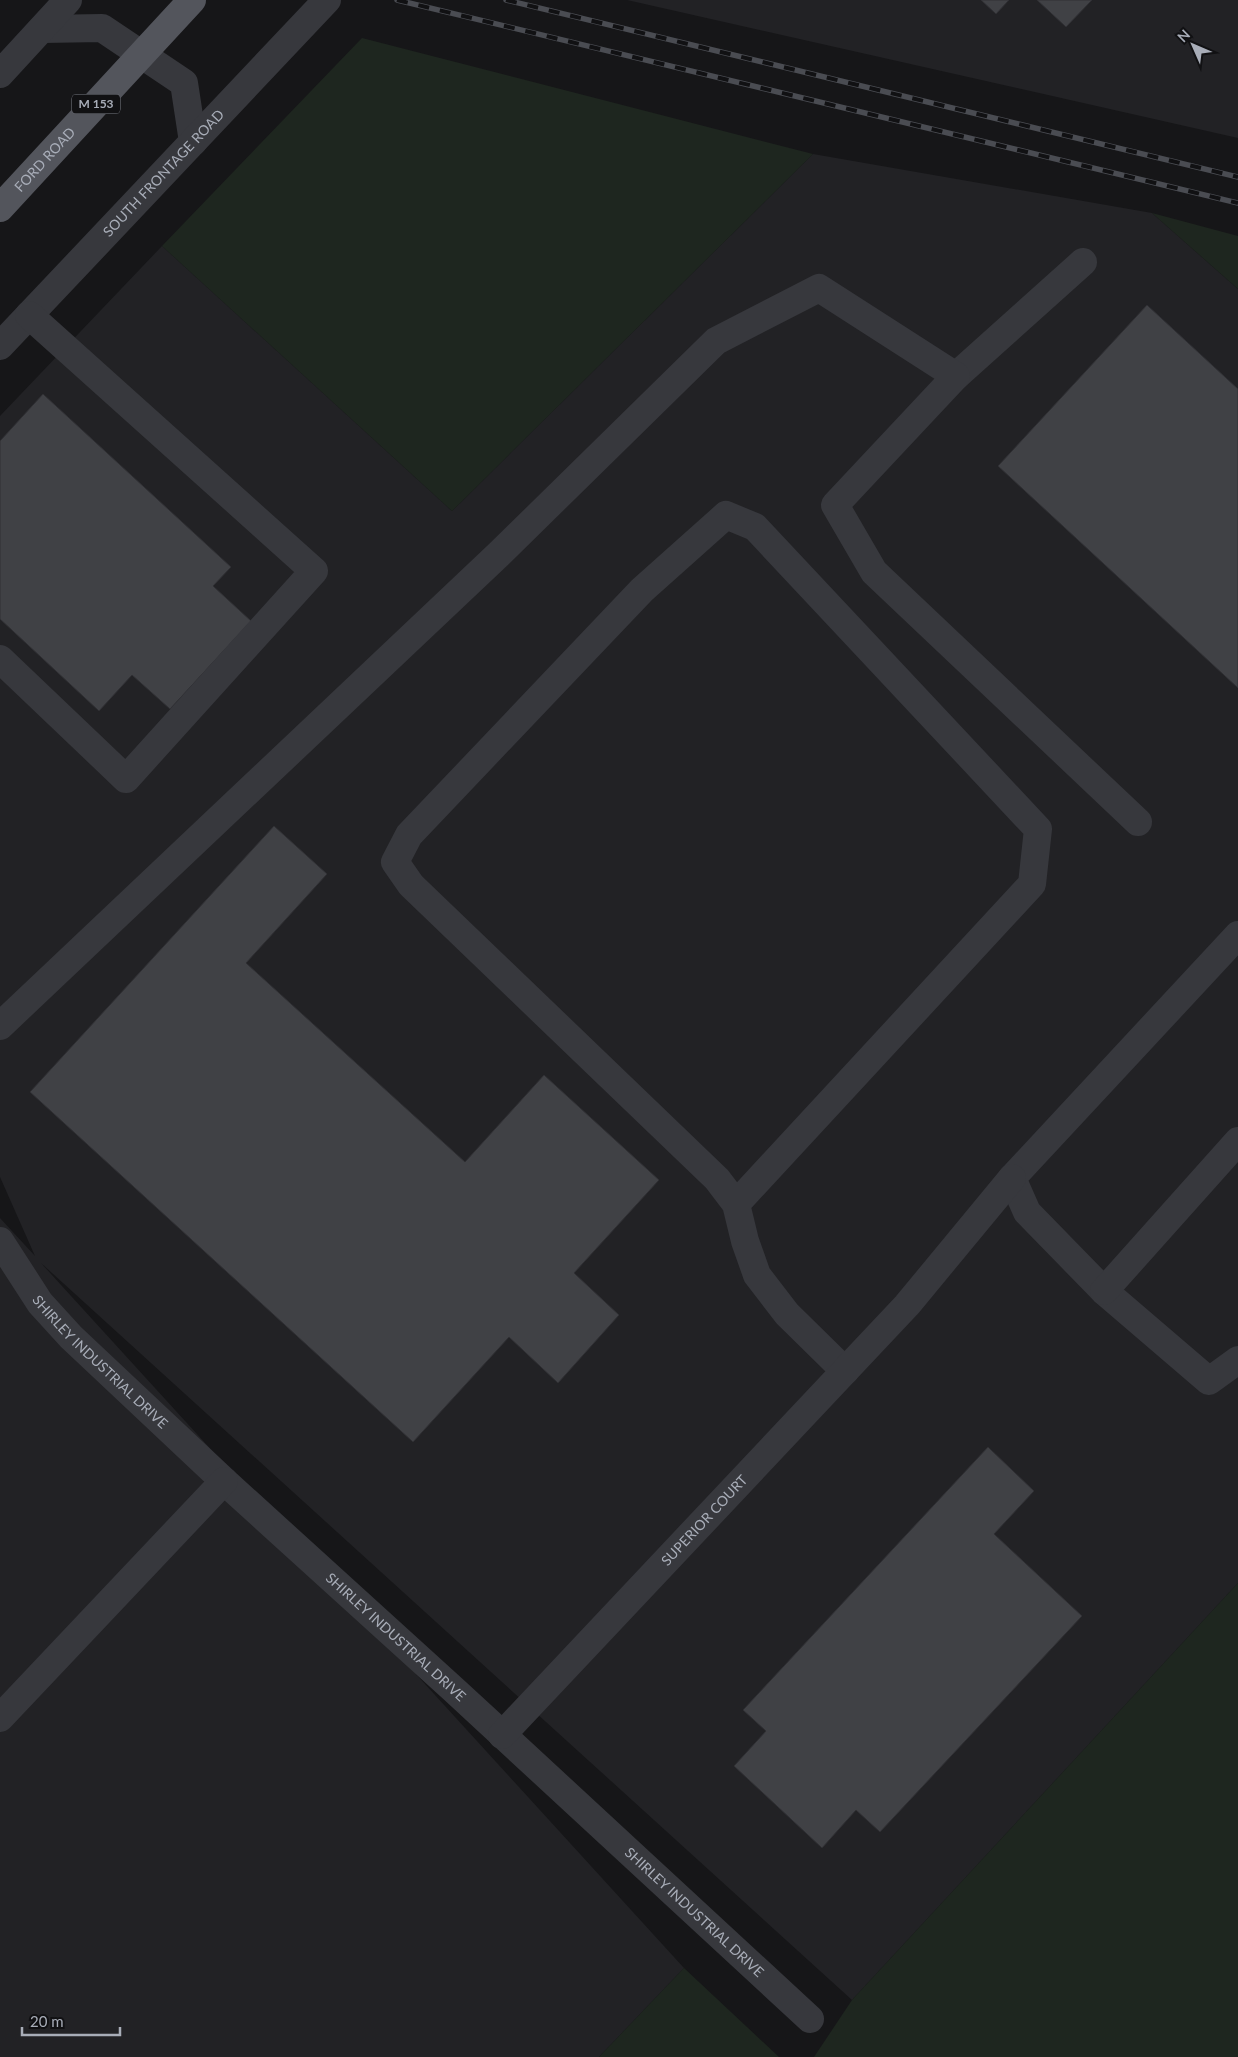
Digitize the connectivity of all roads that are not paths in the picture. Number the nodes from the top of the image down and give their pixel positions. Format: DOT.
graph roads {
  1 [pos="68,0"];
  2 [pos="192,0"];
  3 [pos="327,0"];
  4 [pos="42,29"];
  5 [pos="0,74"];
  6 [pos="193,142"];
  7 [pos="0,208"];
  8 [pos="1083,262"];
  9 [pos="29,316"];
  10 [pos="0,346"];
  11 [pos="956,376"];
  12 [pos="0,658"];
  13 [pos="1138,822"];
  14 [pos="1238,935"];
  15 [pos="0,1026"];
  16 [pos="1238,1141"];
  17 [pos="1012,1178"];
  18 [pos="736,1204"];
  19 [pos="0,1241"];
  20 [pos="1104,1291"];
  21 [pos="1238,1360"];
  22 [pos="845,1371"];
  23 [pos="224,1481"];
  24 [pos="0,1718"];
  25 [pos="502,1735"];
  26 [pos="810,2019"];
  1 -- 4 [label="street"];
  2 -- 7 [label="main road, FORD ROAD / M 153, bridge"];
  3 -- 6 [label="street, SOUTH FRONTAGE ROAD"];
  4 -- 5 [label="street"];
  4 -- 6 [label="street"];
  6 -- 9 [label="street, SOUTH FRONTAGE ROAD"];
  8 -- 11 [label="street"];
  9 -- 10 [label="street, SOUTH FRONTAGE ROAD"];
  9 -- 12 [label="street"];
  11 -- 13 [label="street"];
  11 -- 15 [label="street"];
  14 -- 17 [label="street, SUPERIOR COURT"];
  16 -- 20 [label="street"];
  17 -- 20 [label="street"];
  17 -- 22 [label="street, SUPERIOR COURT"];
  18 -- 18 [label="street"];
  18 -- 22 [label="street"];
  19 -- 23 [label="street, SHIRLEY INDUSTRIAL DRIVE"];
  20 -- 21 [label="street"];
  22 -- 25 [label="street, SUPERIOR COURT"];
  23 -- 24 [label="street"];
  23 -- 25 [label="street, SHIRLEY INDUSTRIAL DRIVE"];
  25 -- 26 [label="street, SHIRLEY INDUSTRIAL DRIVE"];
}
